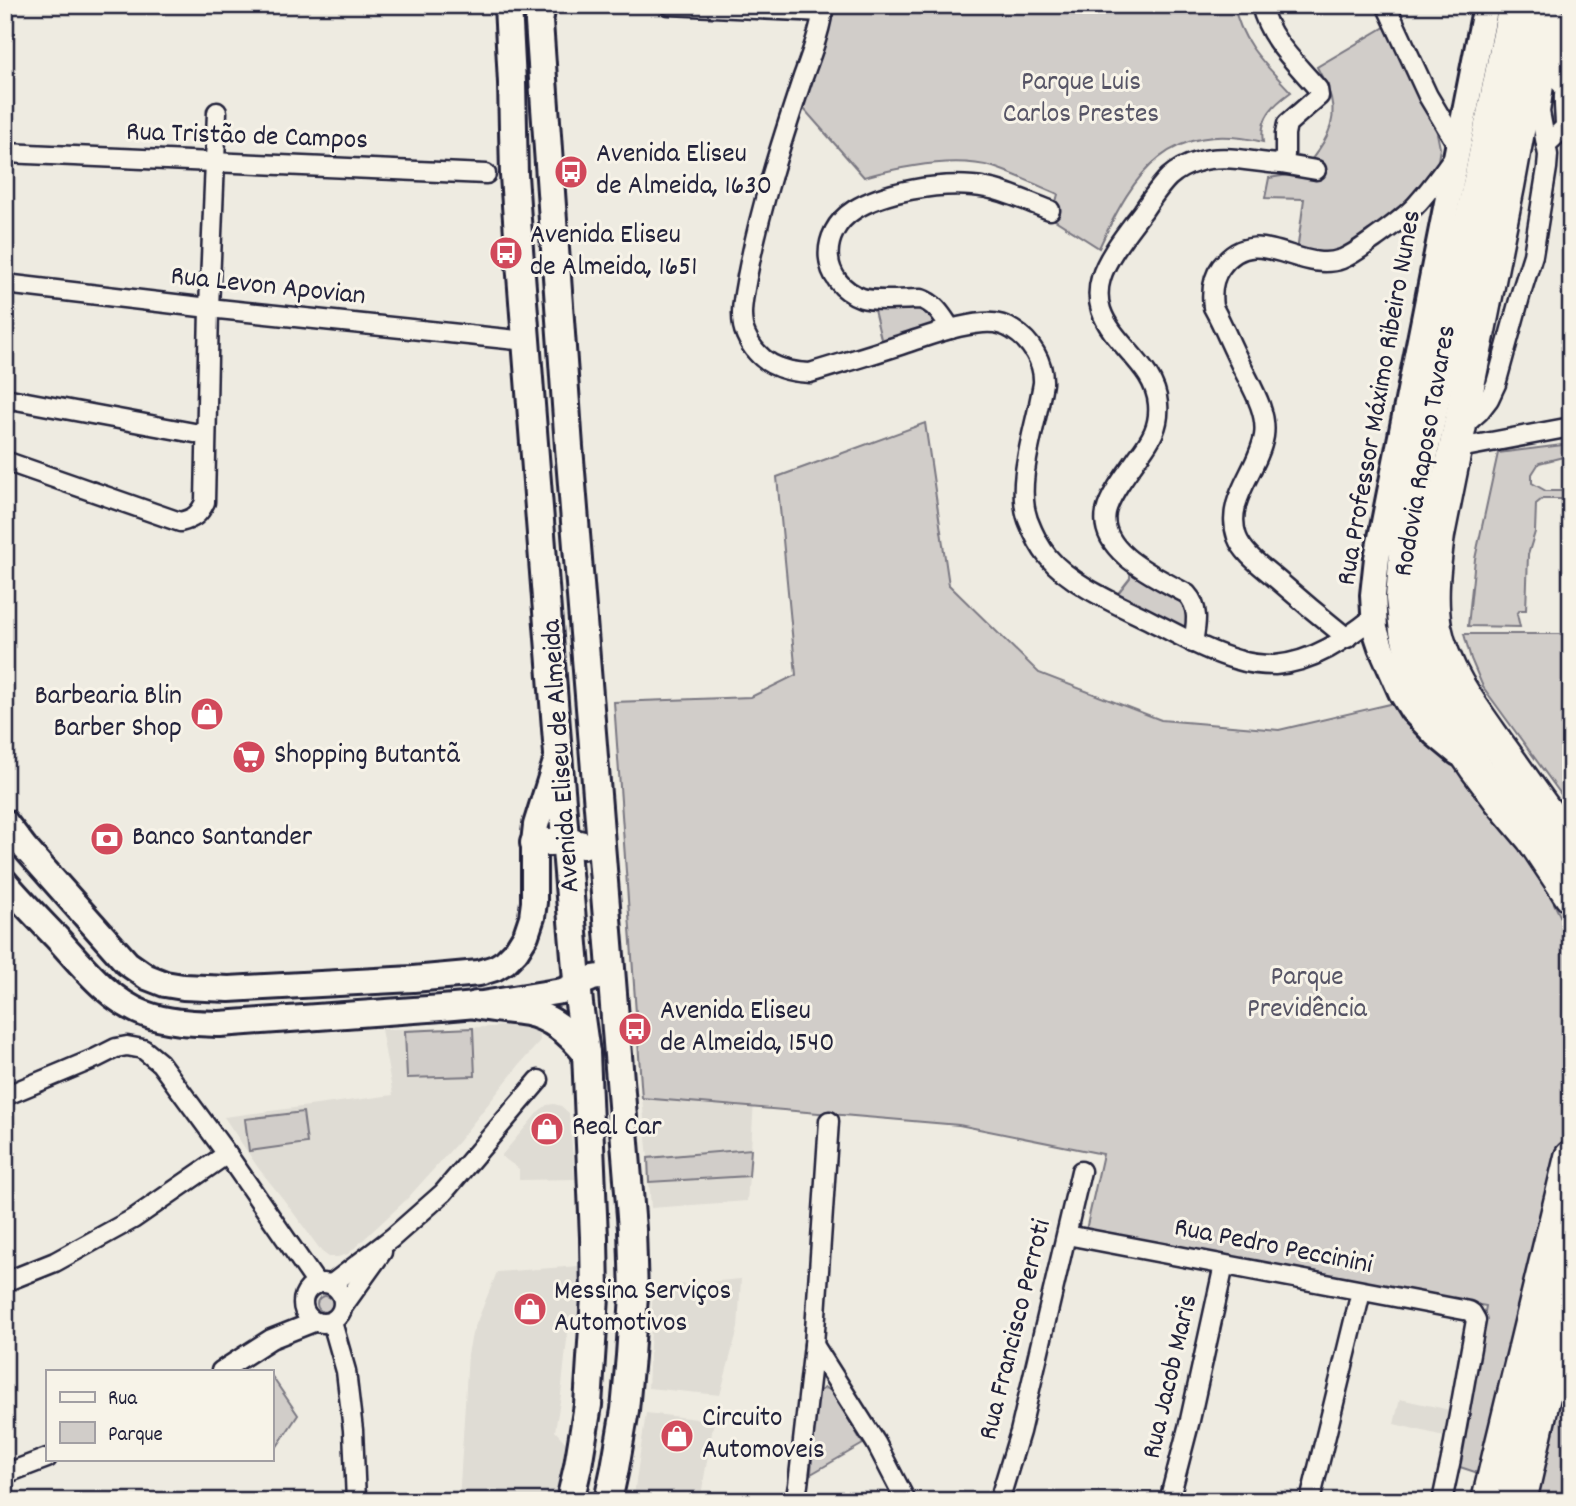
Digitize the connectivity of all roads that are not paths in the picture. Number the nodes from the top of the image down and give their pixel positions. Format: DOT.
graph roads {
  1 [pos="508,5"];
  2 [pos="542,5"];
  3 [pos="669,5"];
  4 [pos="1261,5"];
  5 [pos="1386,5"];
  6 [pos="1486,5"];
  7 [pos="1515,5"];
  8 [pos="1541,5"];
  9 [pos="1558,5"];
  10 [pos="823,8"];
  11 [pos="1564,85"];
  12 [pos="217,112"];
  13 [pos="1546,145"];
  14 [pos="1457,149"];
  15 [pos="5,153"];
  16 [pos="215,163"];
  17 [pos="1281,164"];
  18 [pos="1316,170"];
  19 [pos="486,174"];
  20 [pos="1049,210"];
  21 [pos="5,284"];
  22 [pos="209,309"];
  23 [pos="951,329"];
  24 [pos="526,341"];
  25 [pos="5,398"];
  26 [pos="1571,427"];
  27 [pos="205,435"];
  28 [pos="1456,440"];
  29 [pos="5,461"];
  30 [pos="1374,617"];
  31 [pos="1347,638"];
  32 [pos="1193,642"];
  33 [pos="558,754"];
  34 [pos="1476,768"];
  35 [pos="5,822"];
  36 [pos="566,841"];
  37 [pos="534,843"];
  38 [pos="1571,846"];
  39 [pos="5,882"];
  40 [pos="1571,896"];
  41 [pos="606,905"];
  42 [pos="612,975"];
  43 [pos="578,984"];
  44 [pos="476,1005"];
  45 [pos="586,1053"];
  46 [pos="539,1080"];
  47 [pos="5,1096"];
  48 [pos="829,1121"];
  49 [pos="227,1154"];
  50 [pos="1571,1157"];
  51 [pos="1082,1171"];
  52 [pos="1067,1236"];
  53 [pos="392,1238"];
  54 [pos="1224,1265"];
  55 [pos="1571,1278"];
  56 [pos="5,1282"];
  57 [pos="324,1284"];
  58 [pos="1361,1292"];
  59 [pos="303,1304"];
  60 [pos="344,1305"];
  61 [pos="314,1322"];
  62 [pos="332,1322"];
  63 [pos="271,1339"];
  64 [pos="814,1345"];
  65 [pos="223,1370"];
  66 [pos="46,1458"];
  67 [pos="5,1474"];
  68 [pos="356,1501"];
  69 [pos="570,1501"];
  70 [pos="608,1501"];
  71 [pos="795,1501"];
  72 [pos="906,1501"];
  73 [pos="999,1501"];
  74 [pos="1169,1501"];
  75 [pos="1310,1501"];
  76 [pos="1442,1501"];
  77 [pos="1488,1501"];
  78 [pos="1520,1501"];
  1 -- 24 [label="main road, Avenida Eliseu de Almeida"];
  2 -- 41 [label="main road, Avenida Eliseu de Almeida"];
  3 -- 10 [label="street"];
  4 -- 17 [label="street"];
  5 -- 14 [label="street"];
  6 -- 14 [label="main road, Rua Professor Máximo Ribeiro Nunes"];
  7 -- 34 [label="highway, Rodovia Raposo Tavares"];
  8 -- 28 [label="highway, Rodovia Raposo Tavares"];
  9 -- 11 [label="highway"];
  10 -- 23 [label="street"];
  11 -- 13 [label="street"];
  11 -- 13 [label="street"];
  12 -- 16 [label="street"];
  13 -- 28 [label="street"];
  14 -- 30 [label="main road, Rua Professor Máximo Ribeiro Nunes"];
  14 -- 31 [label="street"];
  15 -- 16 [label="street, Rua Tristão de Campos"];
  16 -- 19 [label="street, Rua Tristão de Campos"];
  16 -- 22 [label="street"];
  17 -- 18 [label="street"];
  17 -- 32 [label="street"];
  20 -- 23 [label="street"];
  21 -- 22 [label="street, Rua Levon Apovian"];
  22 -- 24 [label="street, Rua Levon Apovian"];
  22 -- 27 [label="street"];
  23 -- 32 [label="street"];
  24 -- 33 [label="main road, Avenida Eliseu de Almeida"];
  25 -- 27 [label="street"];
  26 -- 28 [label="street"];
  27 -- 29 [label="street"];
  28 -- 38 [label="highway, Rodovia Raposo Tavares"];
  30 -- 31 [label="street"];
  30 -- 34 [label="main road, Rua Professor Máximo Ribeiro Nunes"];
  31 -- 32 [label="street"];
  33 -- 36 [label="main road, Avenida Eliseu de Almeida"];
  33 -- 37 [label="main road"];
  34 -- 40 [label="highway, Rodovia Raposo Tavares"];
  35 -- 37 [label="main road"];
  36 -- 37 [label="main road"];
  36 -- 41 [label="main road"];
  36 -- 43 [label="main road, Avenida Eliseu de Almeida"];
  39 -- 44 [label="main road"];
  41 -- 42 [label="main road, Avenida Eliseu de Almeida"];
  42 -- 43 [label="main road"];
  42 -- 70 [label="main road, Avenida Eliseu de Almeida"];
  43 -- 44 [label="main road"];
  43 -- 45 [label="main road, Avenida Eliseu de Almeida"];
  44 -- 45 [label="main road"];
  45 -- 69 [label="main road, Avenida Eliseu de Almeida"];
  46 -- 53 [label="street"];
  47 -- 49 [label="street"];
  48 -- 64 [label="street"];
  49 -- 56 [label="street"];
  49 -- 57 [label="street"];
  50 -- 77 [label="highway"];
  51 -- 52 [label="street, Rua Francisco Perroti"];
  52 -- 54 [label="street, Rua Pedro Peccinini"];
  52 -- 73 [label="street, Rua Francisco Perroti"];
  53 -- 57 [label="street"];
  53 -- 60 [label="street"];
  54 -- 58 [label="street, Rua Pedro Peccinini"];
  54 -- 74 [label="street, Rua Jacob Maris"];
  55 -- 78 [label="highway"];
  57 -- 59 [label="street"];
  57 -- 60 [label="street"];
  58 -- 75 [label="street"];
  58 -- 76 [label="street, Rua Pedro Peccinini"];
  59 -- 61 [label="street"];
  59 -- 63 [label="street"];
  60 -- 62 [label="street"];
  61 -- 62 [label="street"];
  61 -- 63 [label="street"];
  62 -- 68 [label="street"];
  63 -- 65 [label="street"];
  64 -- 71 [label="street"];
  64 -- 72 [label="street"];
  66 -- 67 [label="street"];
}
